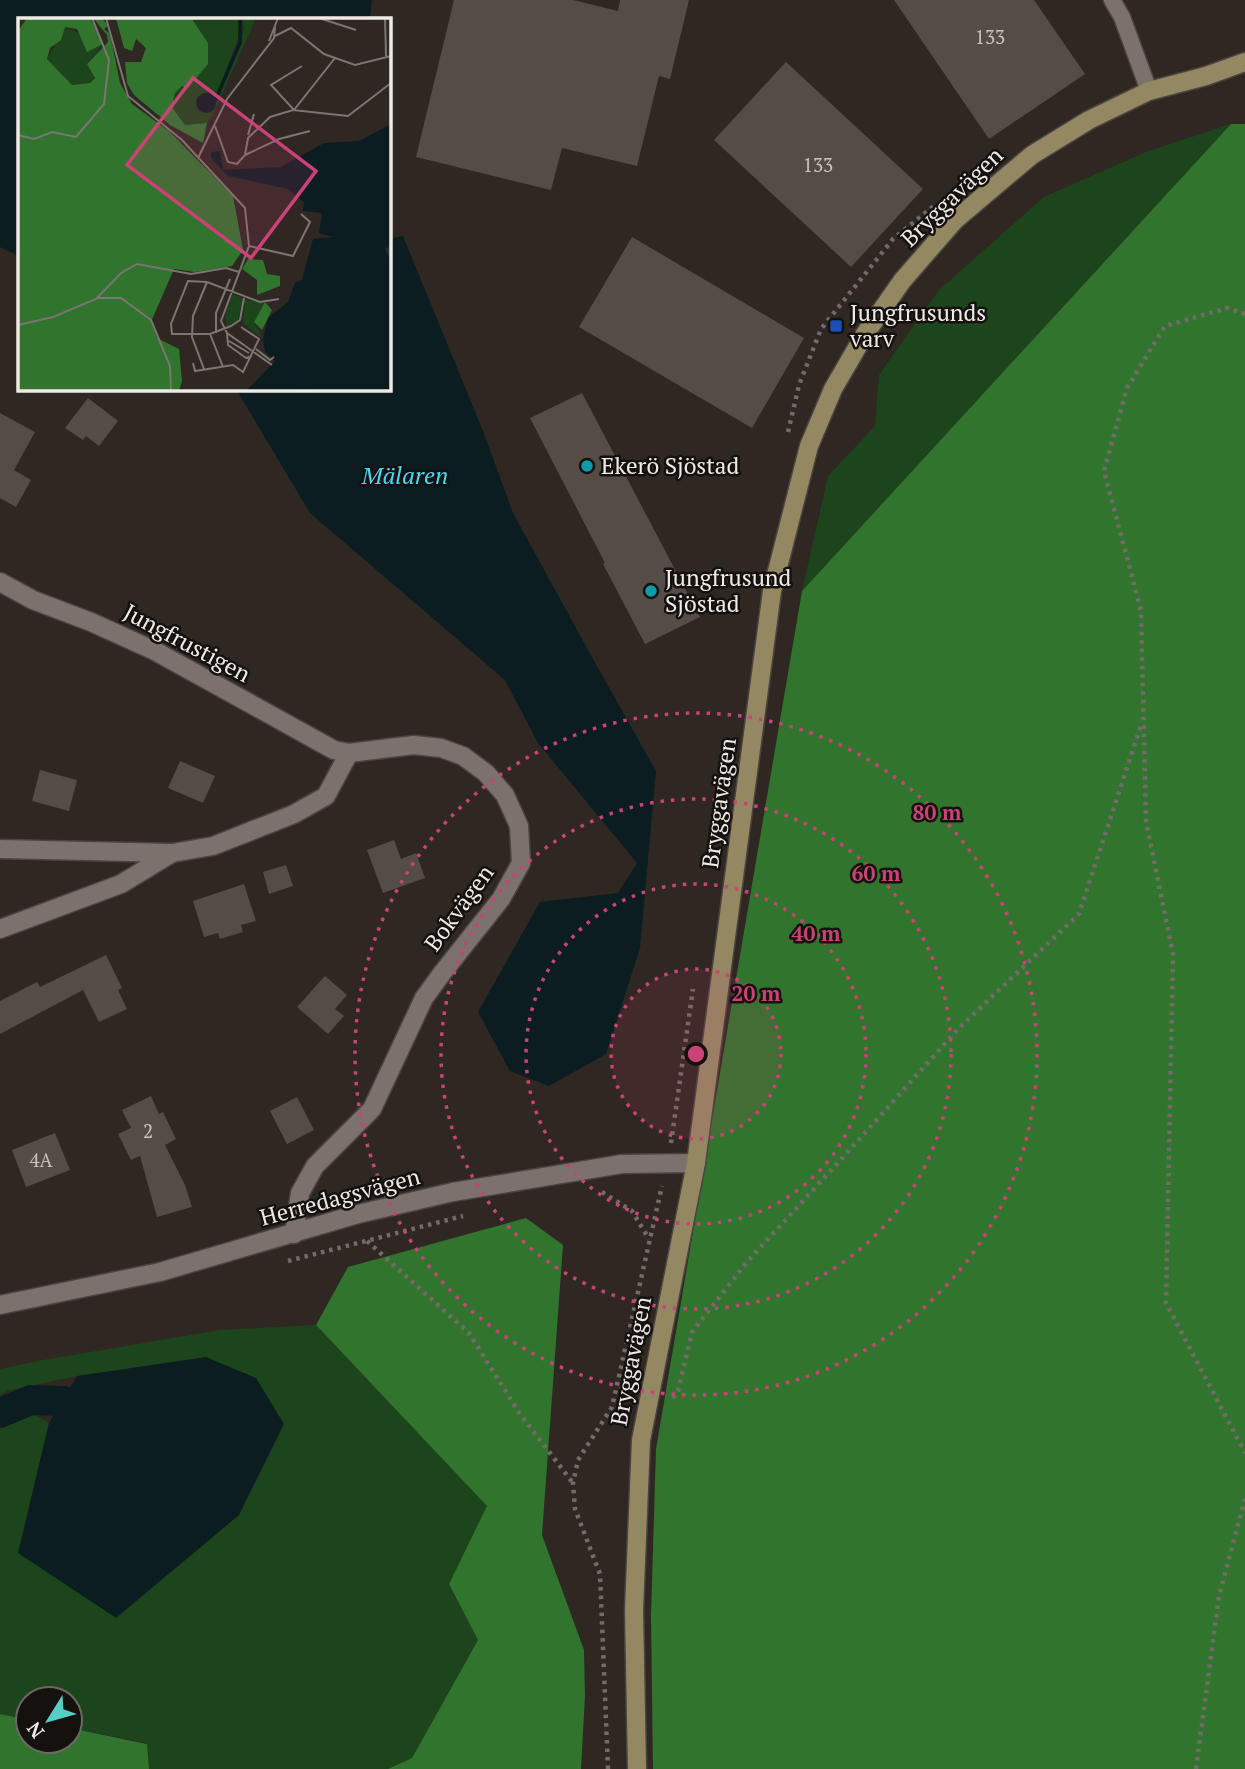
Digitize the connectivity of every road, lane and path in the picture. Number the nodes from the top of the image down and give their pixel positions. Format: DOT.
graph roads {
  1 [pos="1112,0"];
  2 [pos="1245,62"];
  3 [pos="1149,91"];
  4 [pos="936,205"];
  5 [pos="1245,314"];
  6 [pos="787,437"];
  7 [pos="0,582"];
  8 [pos="1143,717"];
  9 [pos="349,753"];
  10 [pos="0,849"];
  11 [pos="173,853"];
  12 [pos="0,929"];
  13 [pos="694,979"];
  14 [pos="674,1132"];
  15 [pos="696,1163"];
  16 [pos="591,1194"];
  17 [pos="471,1214"];
  18 [pos="293,1234"];
  19 [pos="366,1240"];
  20 [pos="650,1240"];
  21 [pos="286,1262"];
  22 [pos="0,1304"];
  23 [pos="671,1401"];
  24 [pos="1245,1453"];
  25 [pos="573,1483"];
  26 [pos="1245,1499"];
  27 [pos="637,1769"];
  28 [pos="1196,1769"];
  1 -- 3 [label="lane"];
  2 -- 3 [label="main road, Bryggavägen"];
  3 -- 15 [label="main road, Bryggavägen"];
  4 -- 6 [label="path"];
  5 -- 8 [label="path"];
  7 -- 9 [label="street, Jungfrustigen"];
  8 -- 23 [label="path"];
  8 -- 24 [label="path"];
  9 -- 11 [label="street"];
  9 -- 18 [label="street, Bokvägen"];
  10 -- 11 [label="street"];
  11 -- 12 [label="street"];
  13 -- 14 [label="path"];
  15 -- 18 [label="street, Herredagsvägen"];
  15 -- 27 [label="main road, Bryggavägen"];
  16 -- 20 [label="path"];
  17 -- 19 [label="path"];
  18 -- 22 [label="street, Herredagsvägen"];
  19 -- 21 [label="path"];
  19 -- 25 [label="path"];
  26 -- 28 [label="path"];
}
